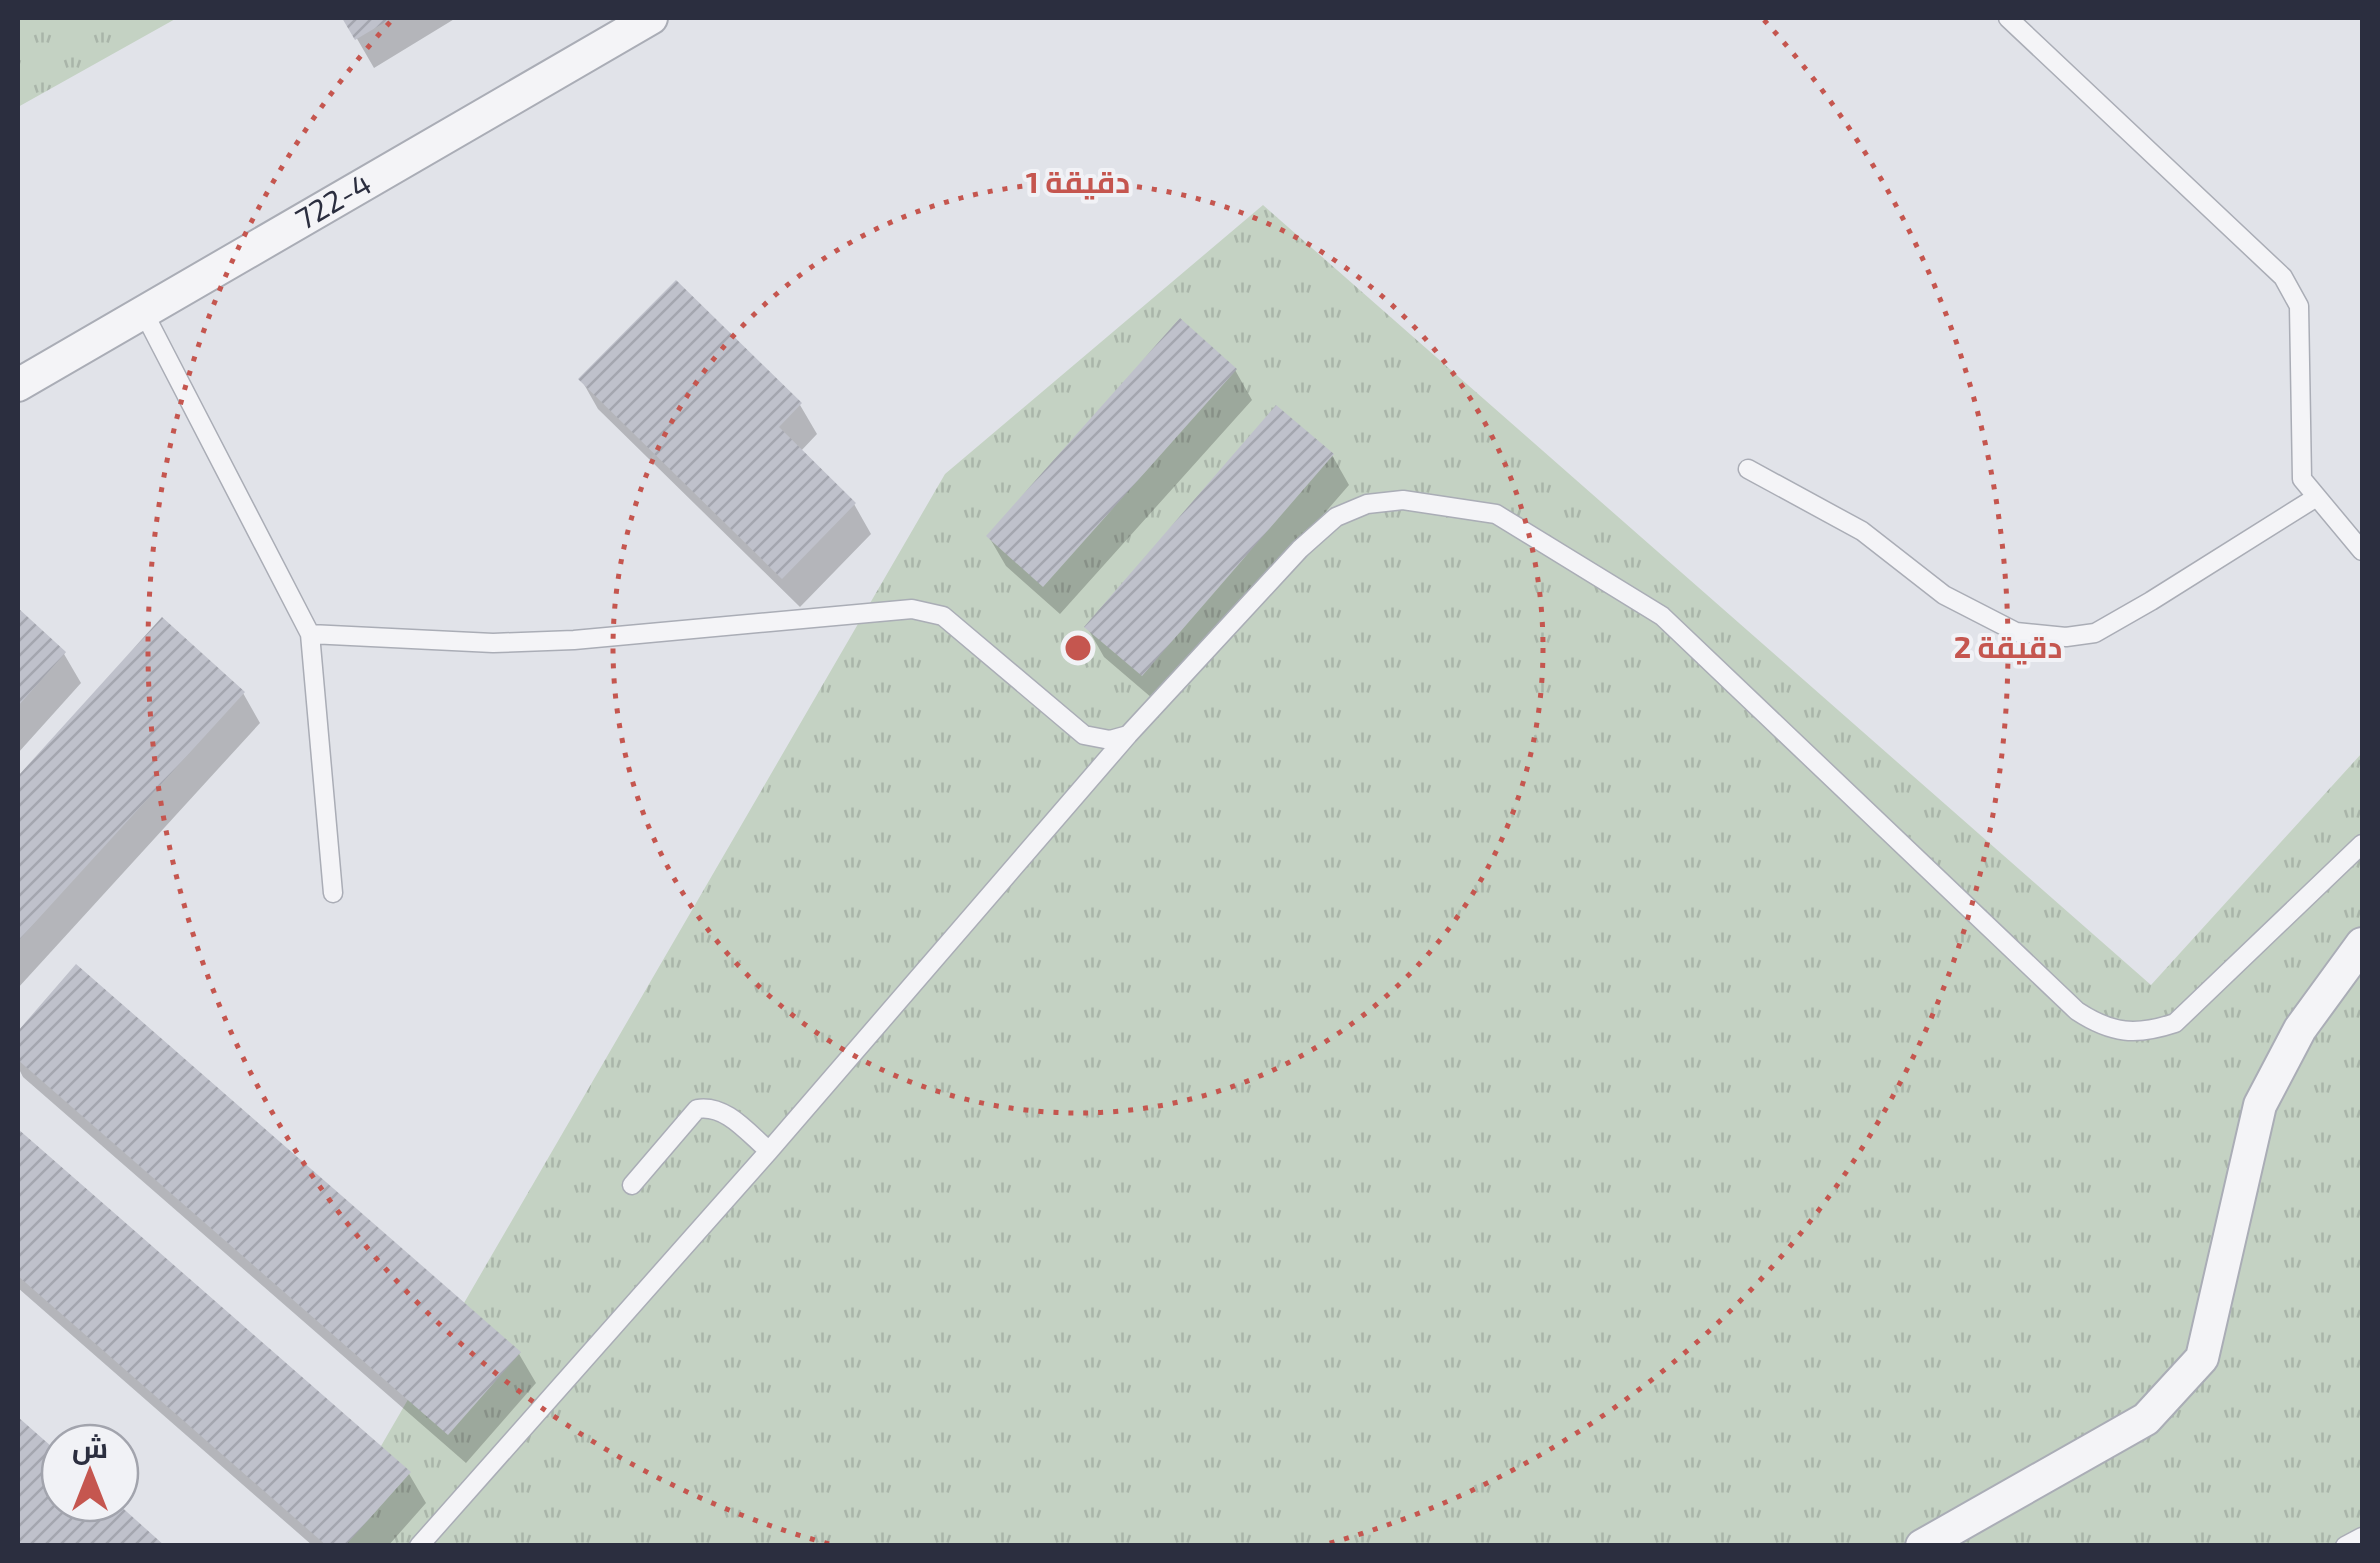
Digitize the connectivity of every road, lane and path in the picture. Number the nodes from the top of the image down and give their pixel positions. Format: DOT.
graph roads {
  1 [pos="651,18"];
  2 [pos="2008,18"];
  3 [pos="144,313"];
  4 [pos="18,385"];
  5 [pos="1748,468"];
  6 [pos="2316,498"];
  7 [pos="2362,552"];
  8 [pos="310,634"];
  9 [pos="1128,736"];
  10 [pos="2362,844"];
  11 [pos="333,893"];
  12 [pos="2362,944"];
  13 [pos="769,1151"];
  14 [pos="632,1184"];
  15 [pos="2362,1537"];
  16 [pos="418,1546"];
  17 [pos="1922,1546"];
  18 [pos="2345,1546"];
  1 -- 3 [label="street, 722-4"];
  2 -- 6 [label="lane"];
  3 -- 4 [label="street, 722-4"];
  3 -- 8 [label="lane"];
  5 -- 6 [label="lane"];
  6 -- 7 [label="lane"];
  8 -- 9 [label="lane"];
  8 -- 11 [label="lane"];
  9 -- 10 [label="lane"];
  9 -- 13 [label="lane"];
  12 -- 17 [label="street"];
  13 -- 14 [label="lane"];
  13 -- 16 [label="lane"];
  15 -- 18 [label="lane"];
}
